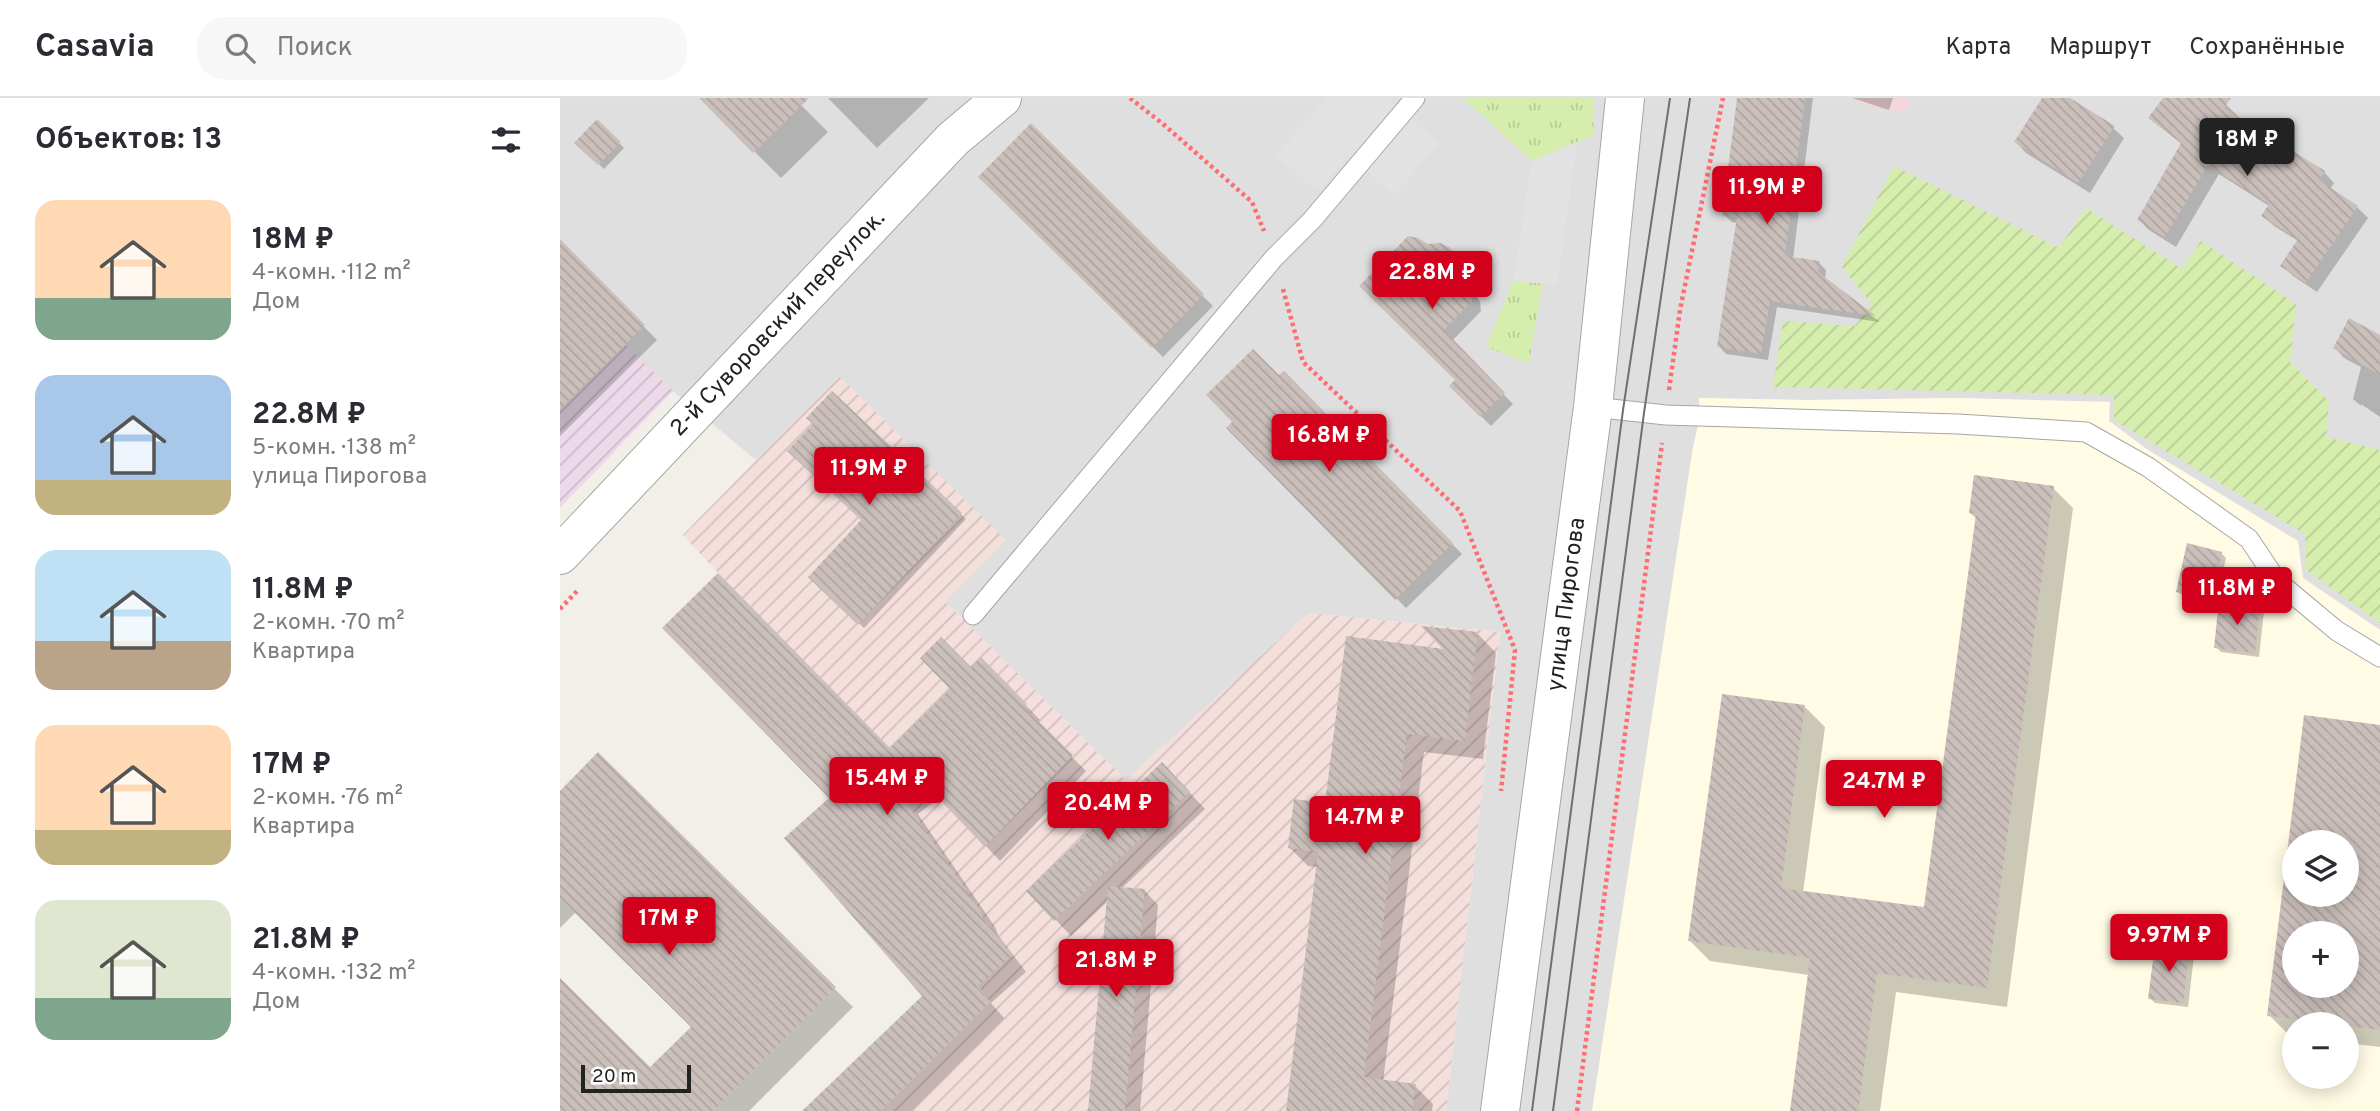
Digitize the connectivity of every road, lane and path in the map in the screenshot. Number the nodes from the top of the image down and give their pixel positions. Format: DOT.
graph roads {
  1 [pos="1002,98"];
  2 [pos="1130,98"];
  3 [pos="1415,98"];
  4 [pos="1625,98"];
  5 [pos="1723,98"];
  6 [pos="1274,258"];
  7 [pos="1593,407"];
  8 [pos="1666,415"];
  9 [pos="560,555"];
  10 [pos="974,615"];
  11 [pos="2380,657"];
  12 [pos="1500,799"];
  13 [pos="1500,1111"];
  14 [pos="1577,1111"];
  1 -- 9 [label="street, 2-й Суворовский переулок."];
  2 -- 6 [label="path"];
  3 -- 6 [label="lane"];
  4 -- 7 [label="street, улица Пирогова"];
  5 -- 8 [label="path"];
  6 -- 10 [label="lane"];
  6 -- 12 [label="path"];
  7 -- 8 [label="lane"];
  7 -- 13 [label="street, улица Пирогова"];
  8 -- 11 [label="lane"];
  8 -- 14 [label="path"];
}
